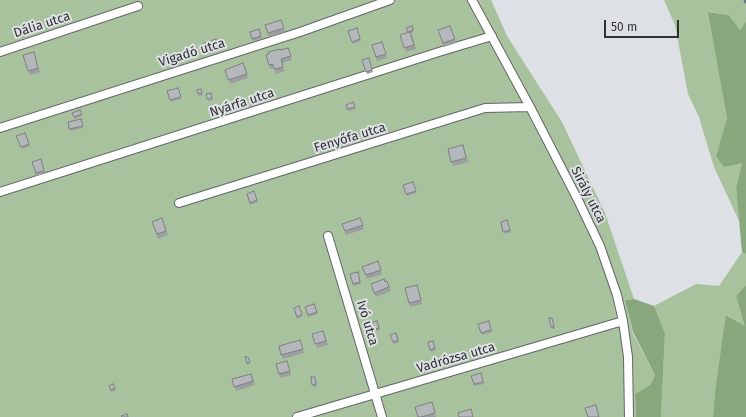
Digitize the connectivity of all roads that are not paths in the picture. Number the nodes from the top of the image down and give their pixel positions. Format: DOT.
graph roads {
  1 [pos="390,0"];
  2 [pos="472,0"];
  3 [pos="138,6"];
  4 [pos="492,36"];
  5 [pos="0,52"];
  6 [pos="530,107"];
  7 [pos="0,128"];
  8 [pos="0,192"];
  9 [pos="179,203"];
  10 [pos="328,236"];
  11 [pos="623,321"];
  12 [pos="376,394"];
  13 [pos="296,417"];
  14 [pos="382,417"];
  15 [pos="629,417"];
  1 -- 7 [label="street, Vigadó utca"];
  2 -- 4 [label="street, Sirály utca"];
  3 -- 5 [label="street, Dália utca"];
  4 -- 6 [label="street, Sirály utca"];
  4 -- 8 [label="street, Nyárfa utca"];
  6 -- 9 [label="street, Fenyőfa utca"];
  6 -- 11 [label="street, Sirály utca"];
  10 -- 12 [label="street, Ivó utca"];
  11 -- 12 [label="street, Vadrózsa utca"];
  11 -- 15 [label="street, Sirály utca"];
  12 -- 13 [label="street, Vadrózsa utca"];
  12 -- 14 [label="street, Ivó utca"];
}
